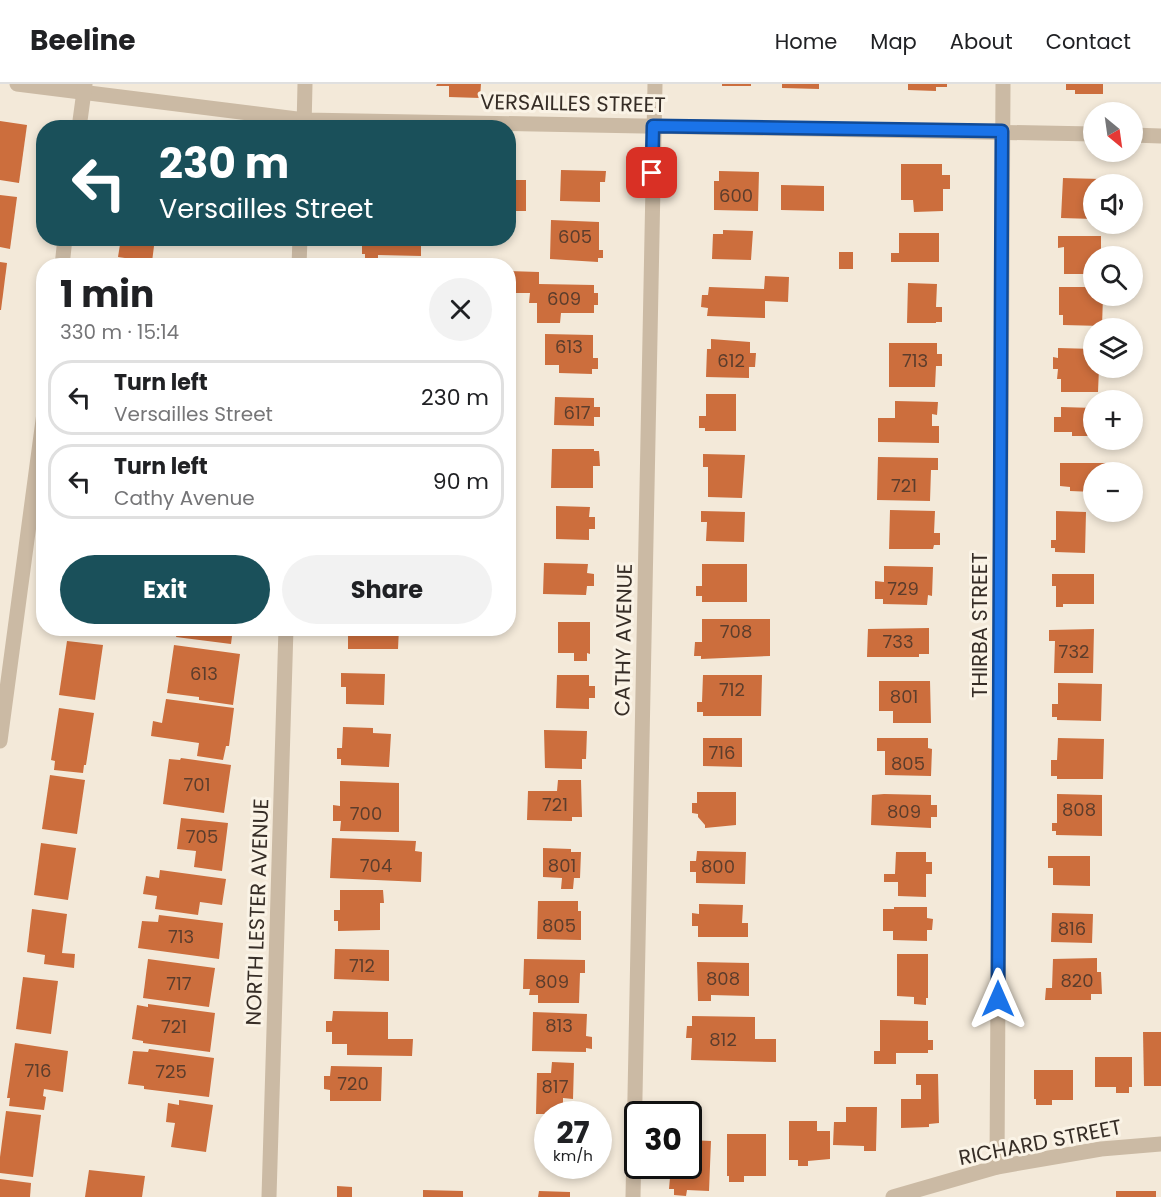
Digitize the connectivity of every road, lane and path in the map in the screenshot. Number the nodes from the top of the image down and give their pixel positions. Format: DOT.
graph roads {
  1 [pos="17,84"];
  2 [pos="305,84"];
  3 [pos="655,84"];
  4 [pos="1003,84"];
  5 [pos="84,88"];
  6 [pos="80,120"];
  7 [pos="280,120"];
  8 [pos="304,120"];
  9 [pos="516,125"];
  10 [pos="653,126"];
  11 [pos="1002,131"];
  12 [pos="1083,134"];
  13 [pos="1143,135"];
  14 [pos="1161,136"];
  15 [pos="36,472"];
  16 [pos="286,636"];
  17 [pos="0,741"];
  18 [pos="1161,1143"];
  19 [pos="997,1167"];
  20 [pos="269,1197"];
  21 [pos="633,1197"];
  22 [pos="893,1197"];
  1 -- 5 [label="street, VERSAILLES STREET"];
  2 -- 8 [label="street"];
  3 -- 10 [label="street, CATHY AVENUE"];
  4 -- 11 [label="street, THIRBA STREET"];
  5 -- 6 [label="street"];
  5 -- 7 [label="street, VERSAILLES STREET"];
  9 -- 10 [label="street, VERSAILLES STREET"];
  10 -- 11 [label="street, VERSAILLES STREET"];
  10 -- 21 [label="street, CATHY AVENUE"];
  11 -- 12 [label="street, VERSAILLES STREET"];
  11 -- 19 [label="street, THIRBA STREET"];
  13 -- 14 [label="street"];
  15 -- 17 [label="street"];
  16 -- 20 [label="street, NORTH LESTER AVENUE"];
  18 -- 19 [label="street, RICHARD STREET"];
  19 -- 22 [label="street, RICHARD STREET"];
}
